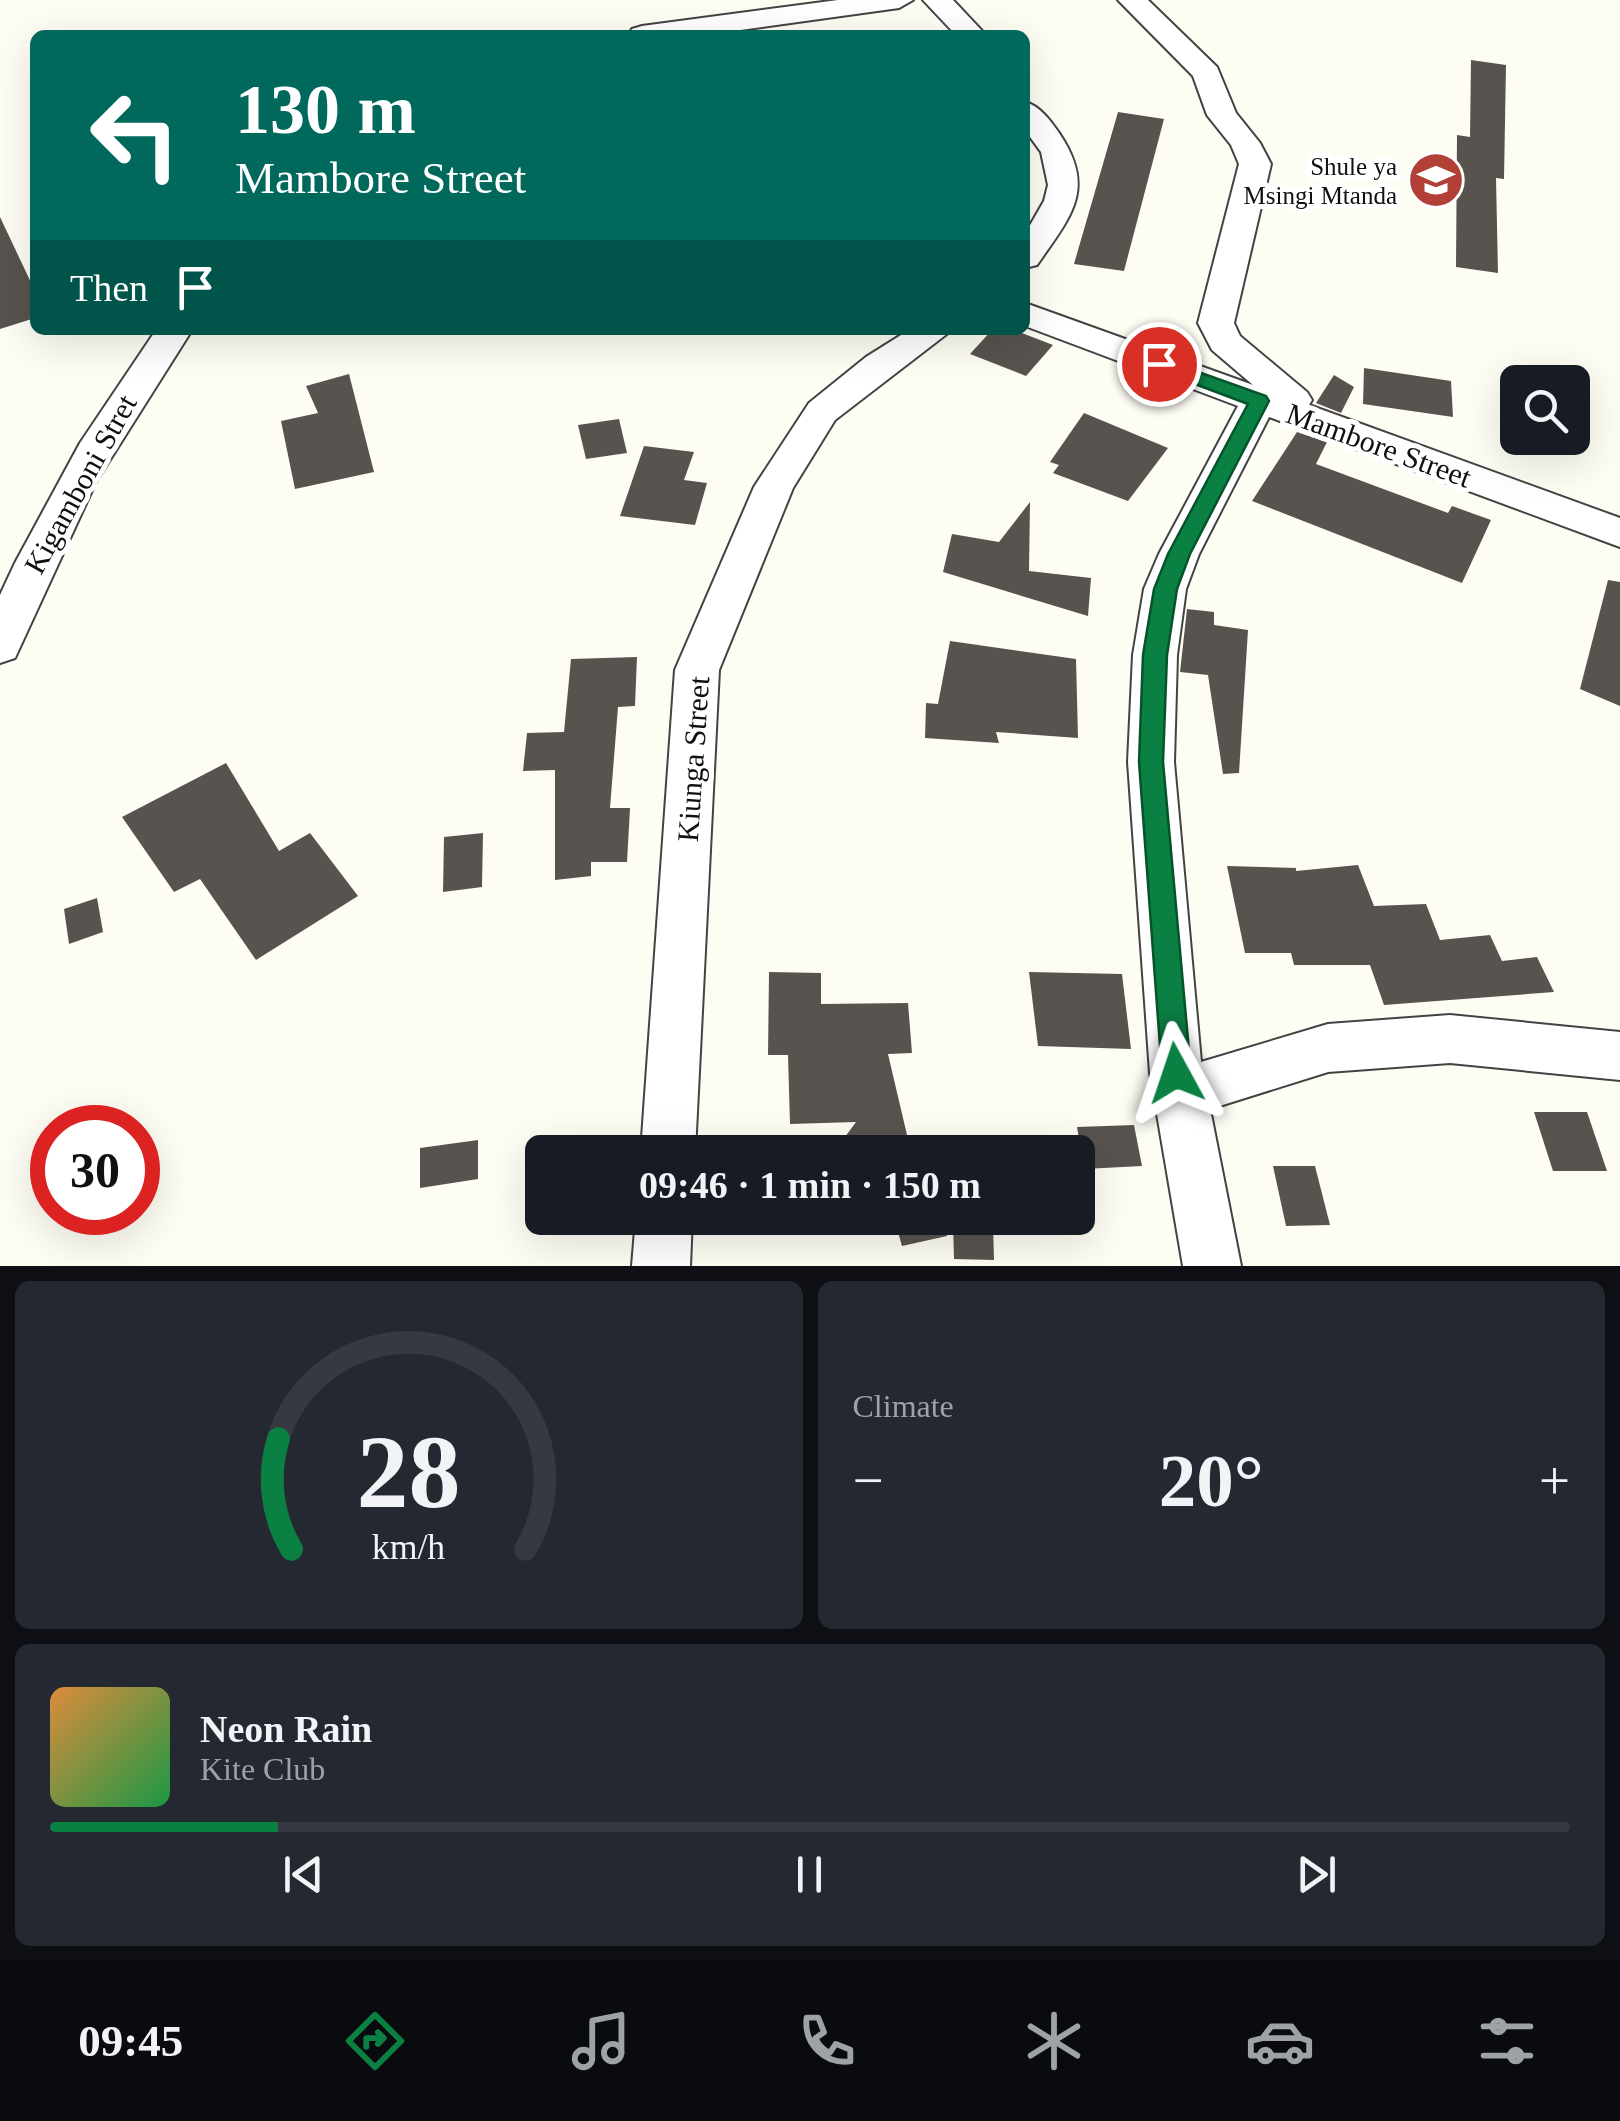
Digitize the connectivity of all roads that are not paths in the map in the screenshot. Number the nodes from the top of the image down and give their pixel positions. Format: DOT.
graph roads {
  1 [pos="899,0"];
  2 [pos="937,0"];
  3 [pos="1132,0"];
  4 [pos="679,30"];
  5 [pos="967,30"];
  6 [pos="1030,117"];
  7 [pos="1030,250"];
  8 [pos="1030,316"];
  9 [pos="171,335"];
  10 [pos="926,335"];
  11 [pos="1259,401"];
  12 [pos="1334,428"];
  13 [pos="1620,533"];
  14 [pos="0,646"];
  15 [pos="1620,1056"];
  16 [pos="1180,1093"];
  17 [pos="669,1135"];
  18 [pos="663,1235"];
  19 [pos="661,1266"];
  20 [pos="1212,1266"];
  1 -- 4 [label="street"];
  2 -- 5 [label="street"];
  3 -- 12 [label="street"];
  6 -- 7 [label="street"];
  8 -- 11 [label="street, Mambore Street"];
  9 -- 14 [label="street, Kigamboni Stret"];
  10 -- 17 [label="street, Kiunga Street"];
  11 -- 12 [label="street, Mambore Street"];
  11 -- 16 [label="street"];
  12 -- 13 [label="street, Mambore Street"];
  15 -- 16 [label="street"];
  16 -- 20 [label="street"];
  18 -- 19 [label="street"];
}
